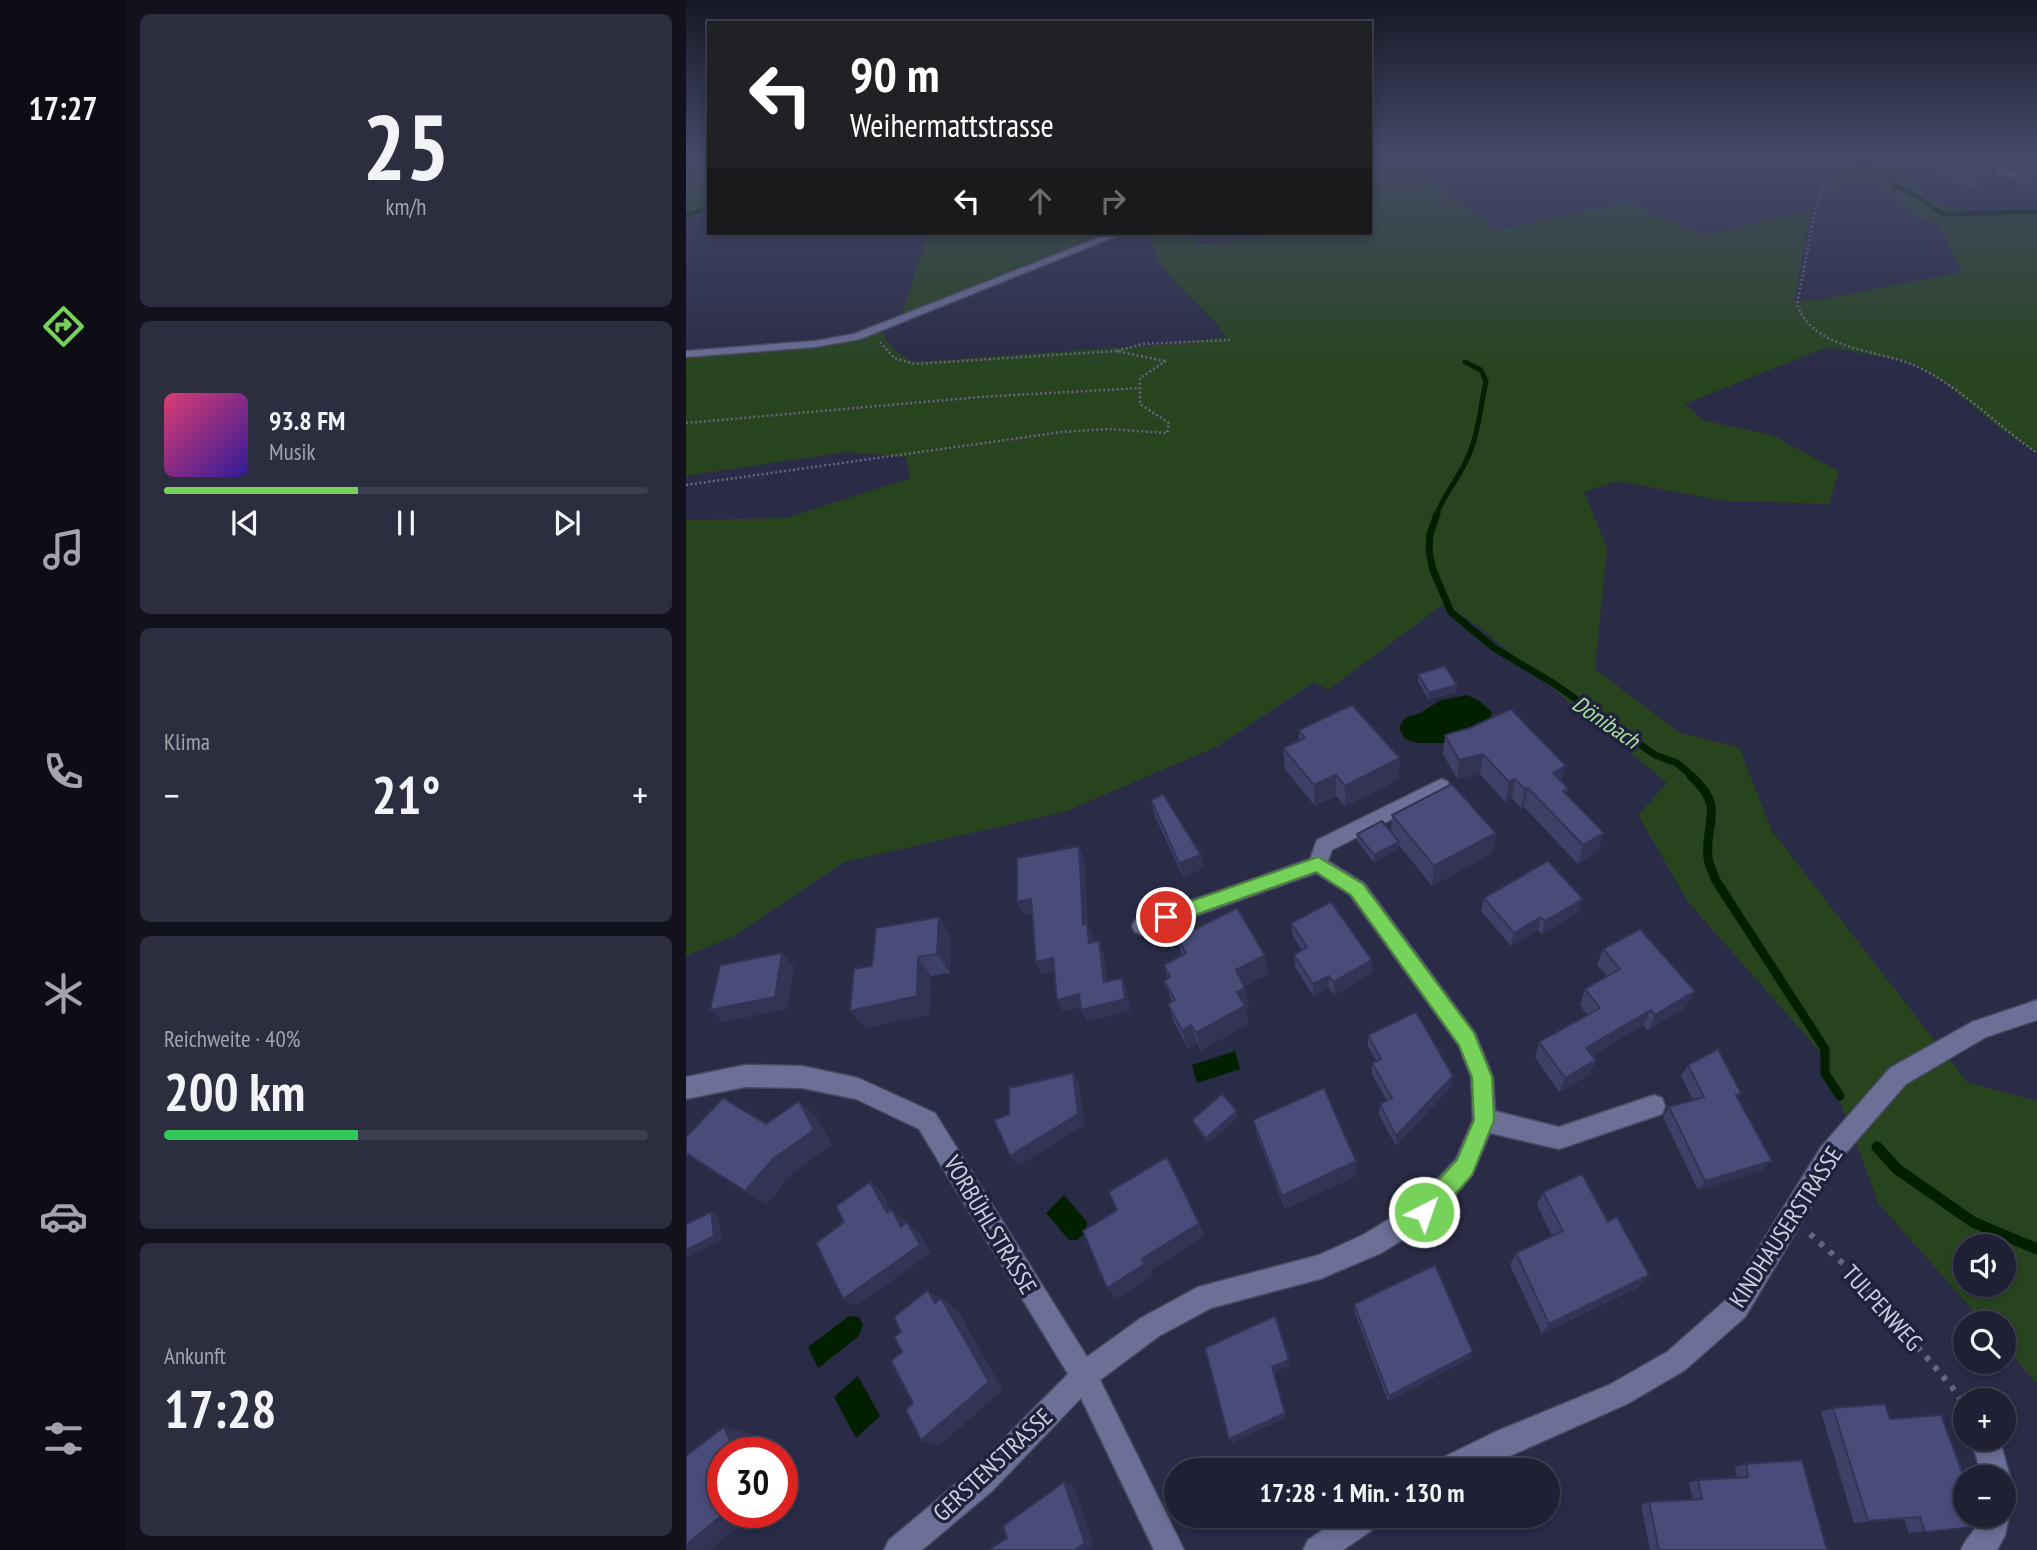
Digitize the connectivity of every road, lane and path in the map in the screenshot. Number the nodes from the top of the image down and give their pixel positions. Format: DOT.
graph roads {
  1 [pos="1812,227"];
  2 [pos="1114,235"];
  3 [pos="876,331"];
  4 [pos="1230,340"];
  5 [pos="1116,351"];
  6 [pos="686,354"];
  7 [pos="1139,388"];
  8 [pos="686,423"];
  9 [pos="2037,453"];
  10 [pos="686,485"];
  11 [pos="1441,786"];
  12 [pos="1318,864"];
  13 [pos="1142,926"];
  14 [pos="2037,1010"];
  15 [pos="686,1088"];
  16 [pos="1654,1106"];
  17 [pos="1484,1120"];
  18 [pos="1791,1217"];
  19 [pos="1084,1376"];
  20 [pos="1953,1388"];
  21 [pos="1472,1458"];
  22 [pos="1351,1528"];
  23 [pos="1992,1528"];
  24 [pos="1323,1548"];
  25 [pos="899,1550"];
  26 [pos="1169,1550"];
  27 [pos="1976,1550"];
  1 -- 9 [label="path"];
  2 -- 3 [label="street"];
  3 -- 5 [label="path"];
  3 -- 6 [label="street"];
  4 -- 5 [label="path"];
  5 -- 7 [label="path"];
  7 -- 8 [label="path"];
  7 -- 10 [label="path"];
  11 -- 12 [label="street"];
  12 -- 13 [label="street"];
  12 -- 17 [label="street"];
  14 -- 18 [label="street, KINDHAUSERSTRASSE"];
  15 -- 19 [label="street, VORBÜHLSTRASSE"];
  16 -- 17 [label="street"];
  17 -- 19 [label="street, GERSTENSTRASSE"];
  18 -- 20 [label="path, TULPENWEG"];
  18 -- 21 [label="street, KINDHAUSERSTRASSE"];
  19 -- 25 [label="street, GERSTENSTRASSE"];
  19 -- 26 [label="street, VORBÜHLSTRASSE"];
  22 -- 24 [label="street"];
  23 -- 27 [label="street"];
}
